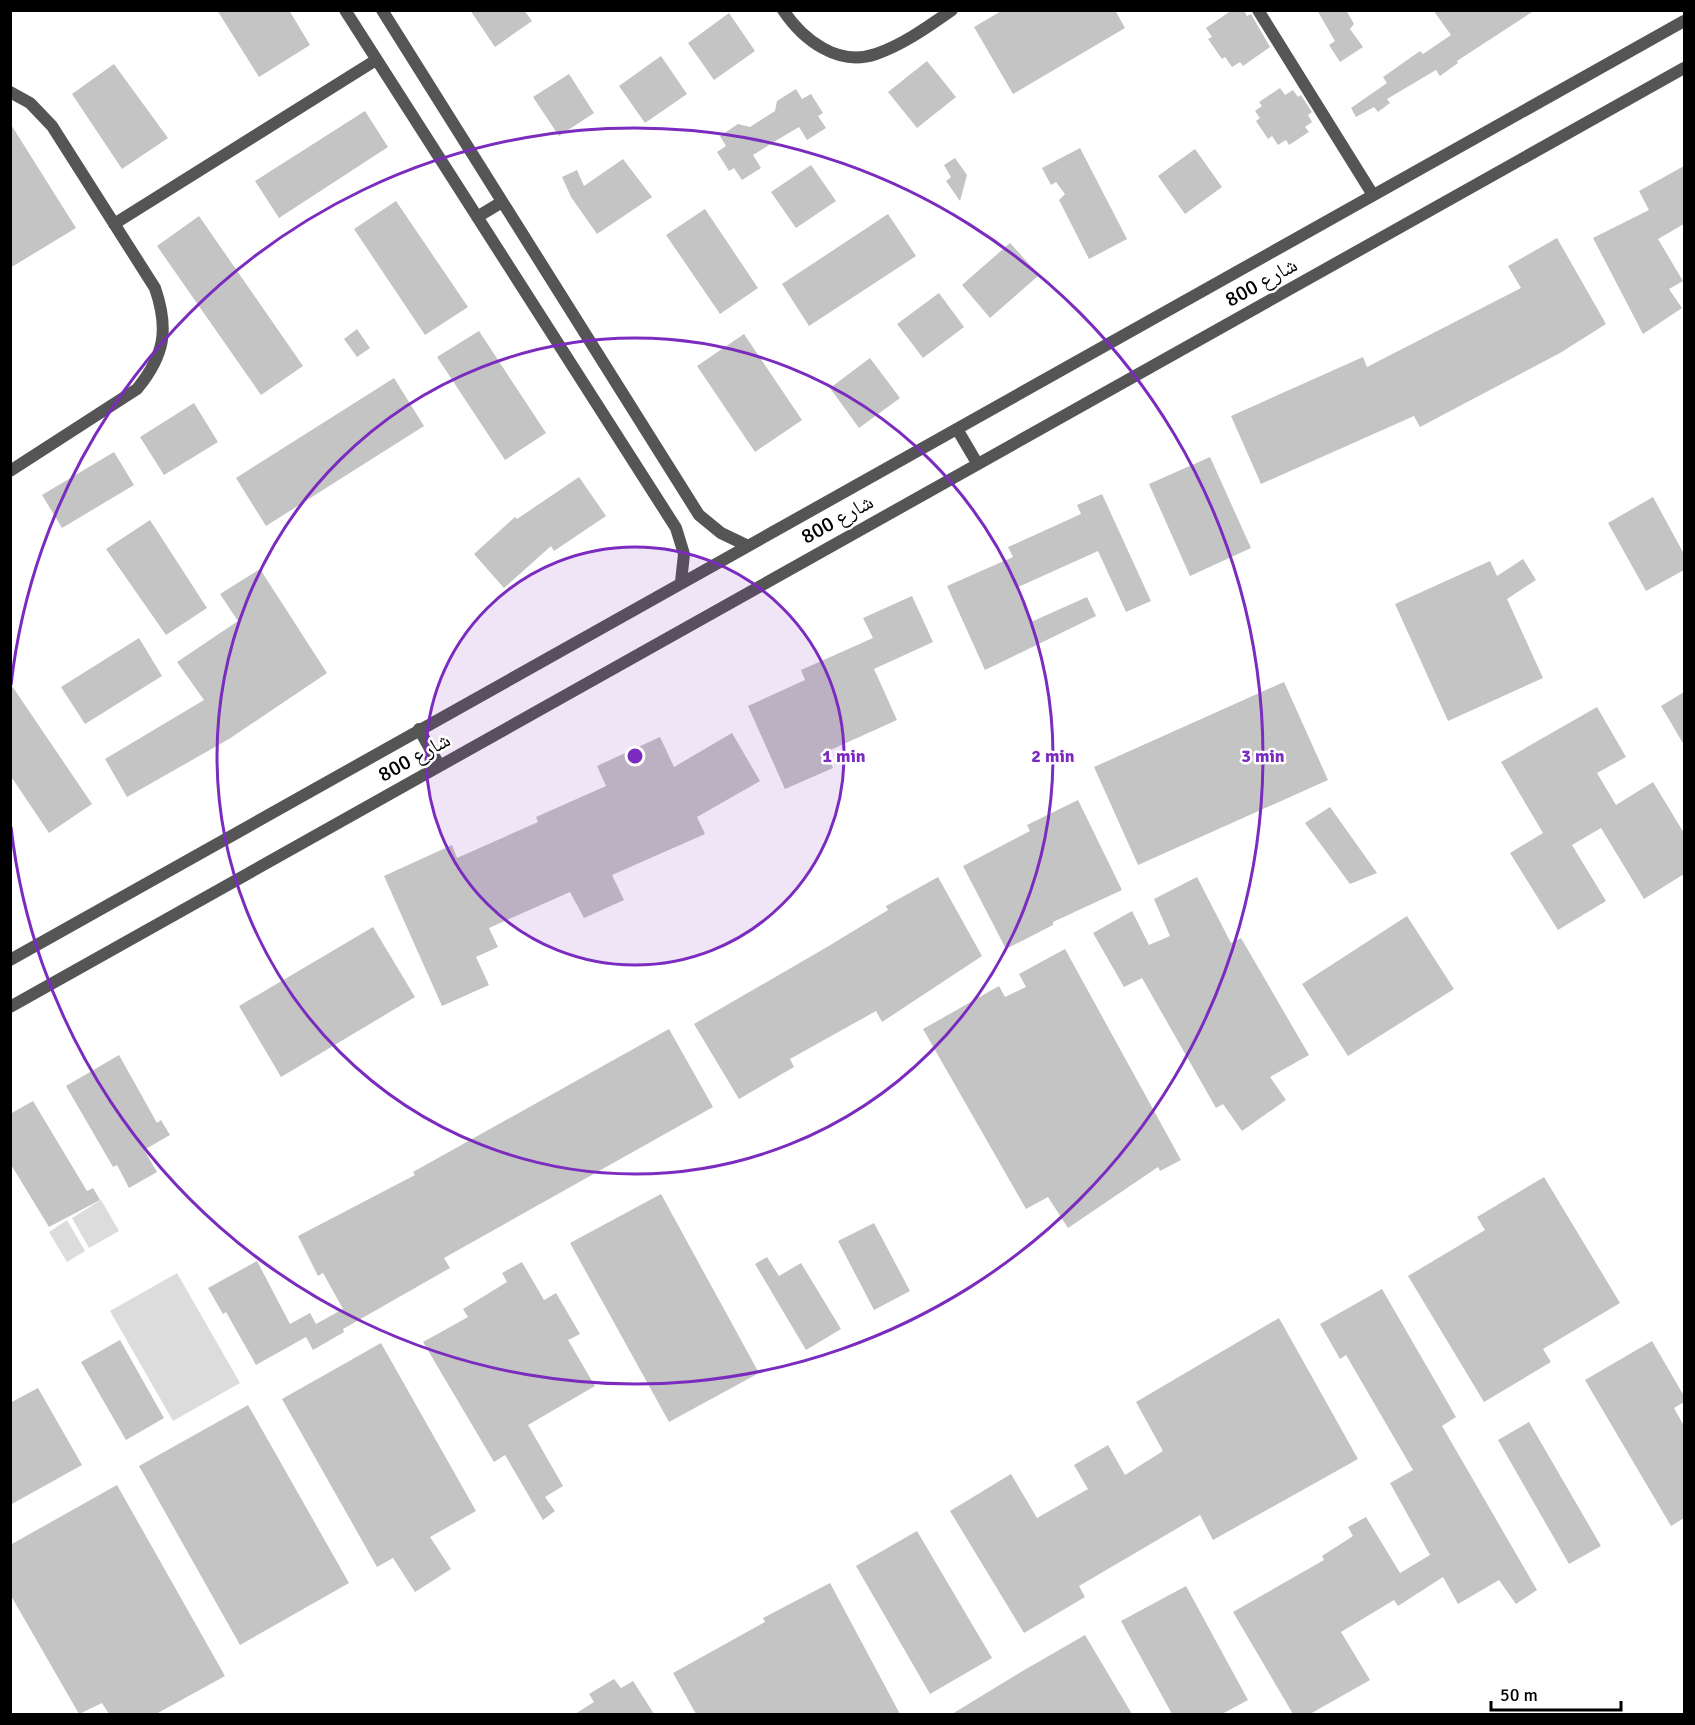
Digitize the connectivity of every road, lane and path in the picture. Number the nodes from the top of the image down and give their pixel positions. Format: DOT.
graph roads {
  1 [pos="345,10"];
  2 [pos="382,10"];
  3 [pos="783,10"];
  4 [pos="952,10"];
  5 [pos="1258,10"];
  6 [pos="1684,21"];
  7 [pos="376,60"];
  8 [pos="1684,68"];
  9 [pos="10,92"];
  10 [pos="1373,195"];
  11 [pos="502,202"];
  12 [pos="477,217"];
  13 [pos="114,224"];
  14 [pos="957,429"];
  15 [pos="977,463"];
  16 [pos="10,471"];
  17 [pos="746,545"];
  18 [pos="681,582"];
  19 [pos="419,729"];
  20 [pos="439,765"];
  21 [pos="10,960"];
  22 [pos="10,1007"];
  1 -- 7 [label="street"];
  2 -- 11 [label="street"];
  3 -- 4 [label="street"];
  5 -- 10 [label="street"];
  6 -- 10 [label="street, شارع 800"];
  7 -- 12 [label="street"];
  7 -- 13 [label="street"];
  8 -- 15 [label="street, شارع 800"];
  9 -- 13 [label="street"];
  10 -- 14 [label="street, شارع 800"];
  11 -- 12 [label="street"];
  11 -- 17 [label="street"];
  12 -- 18 [label="street"];
  13 -- 16 [label="street"];
  14 -- 15 [label="street"];
  14 -- 17 [label="street, شارع 800"];
  15 -- 20 [label="street, شارع 800"];
  17 -- 18 [label="street, شارع 800"];
  18 -- 19 [label="street, شارع 800"];
  19 -- 20 [label="street"];
  19 -- 21 [label="street, شارع 800"];
  20 -- 22 [label="street, شارع 800"];
}
